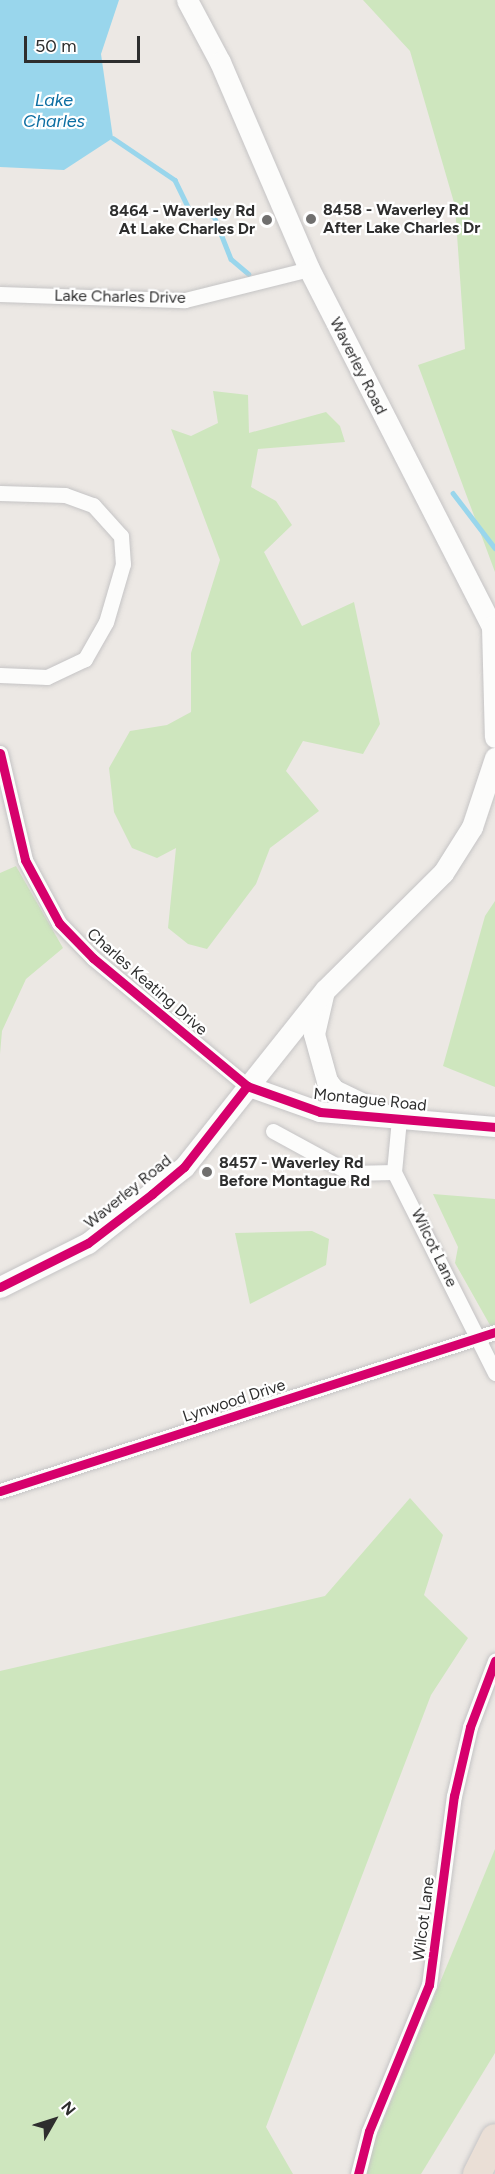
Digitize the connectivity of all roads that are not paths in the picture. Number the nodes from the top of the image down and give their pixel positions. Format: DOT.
graph roads {
  1 [pos="187,0"];
  2 [pos="309,269"];
  3 [pos="0,294"];
  4 [pos="0,493"];
  5 [pos="0,675"];
  6 [pos="495,737"];
  7 [pos="0,753"];
  8 [pos="495,758"];
  9 [pos="325,990"];
  10 [pos="247,1086"];
  11 [pos="393,1117"];
  12 [pos="495,1127"];
  13 [pos="273,1131"];
  14 [pos="394,1172"];
  15 [pos="0,1287"];
  16 [pos="495,1332"];
  17 [pos="476,1339"];
  18 [pos="495,1373"];
  19 [pos="0,1491"];
  20 [pos="495,1661"];
  21 [pos="495,2138"];
  22 [pos="495,2153"];
  23 [pos="495,2168"];
  24 [pos="358,2174"];
  25 [pos="477,2174"];
  26 [pos="483,2174"];
  27 [pos="490,2174"];
  1 -- 2 [label="main road, Waverley Road"];
  2 -- 3 [label="street, Lake Charles Drive"];
  2 -- 6 [label="main road, Waverley Road"];
  4 -- 5 [label="street"];
  7 -- 10 [label="street, Charles Keating Drive"];
  8 -- 9 [label="main road, Waverley Road"];
  9 -- 10 [label="main road, Waverley Road"];
  9 -- 11 [label="main road"];
  10 -- 11 [label="street, Montague Road"];
  10 -- 15 [label="main road, Waverley Road"];
  11 -- 12 [label="street, Montague Road"];
  11 -- 14 [label="street"];
  13 -- 14 [label="street"];
  14 -- 17 [label="street, Wilcot Lane"];
  16 -- 17 [label="street, Lynwood Drive"];
  17 -- 18 [label="street, Wilcot Lane"];
  17 -- 19 [label="street, Lynwood Drive"];
  20 -- 24 [label="street, Wilcot Lane"];
  21 -- 25 [label="highway"];
  22 -- 26 [label="highway"];
  23 -- 27 [label="highway"];
}
